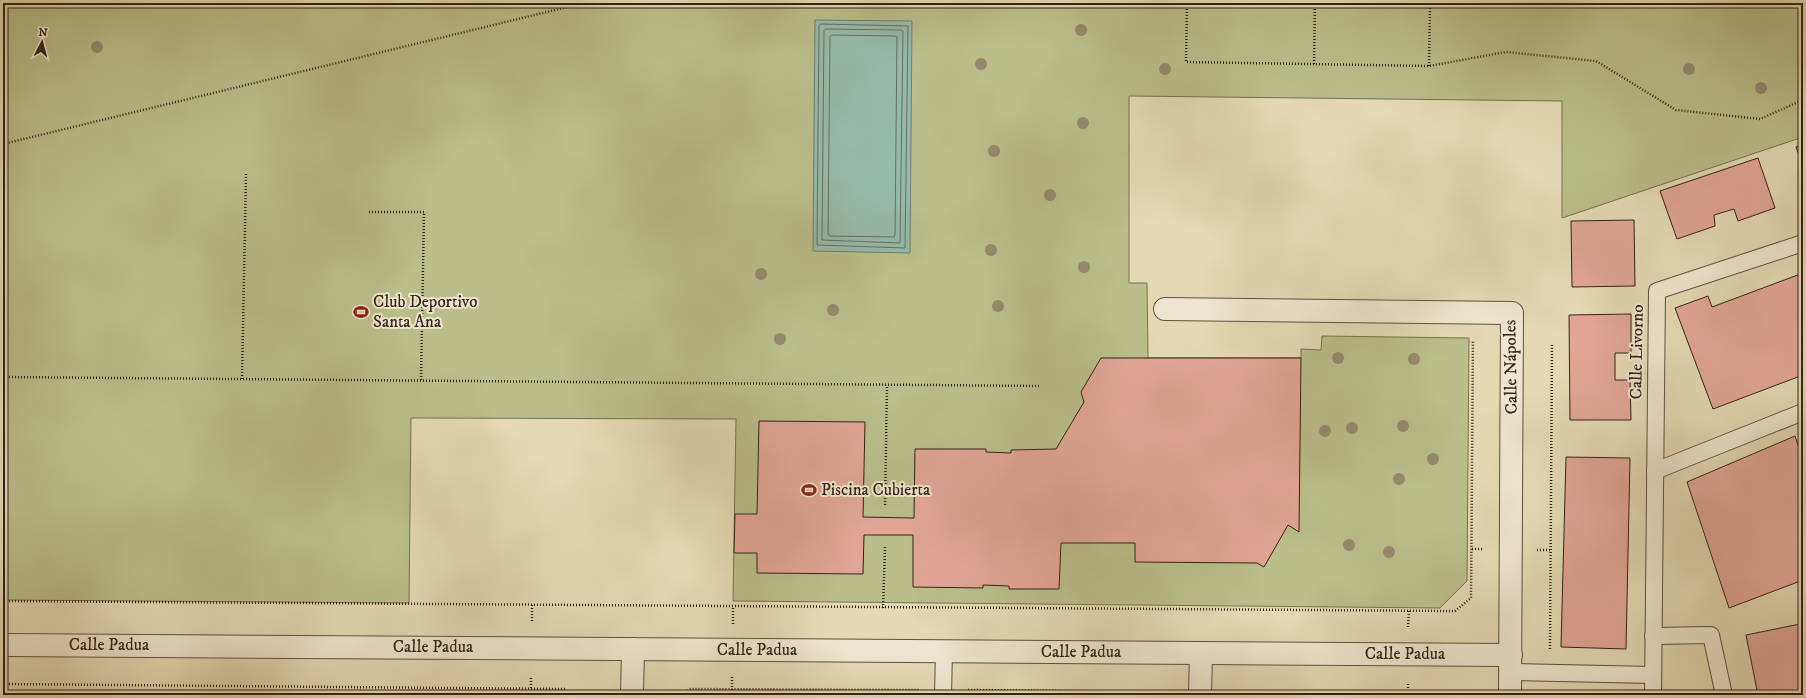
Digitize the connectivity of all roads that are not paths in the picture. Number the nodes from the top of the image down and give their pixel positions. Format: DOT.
graph roads {
  1 [pos="1803,243"];
  2 [pos="1165,309"];
  3 [pos="1803,412"];
  4 [pos="1654,471"];
  5 [pos="1653,636"];
  6 [pos="3,645"];
  7 [pos="633,649"];
  8 [pos="944,651"];
  9 [pos="1201,653"];
  10 [pos="1510,664"];
  11 [pos="1653,675"];
  12 [pos="943,693"];
  13 [pos="1200,694"];
  14 [pos="632,695"];
  15 [pos="1510,695"];
  16 [pos="1653,695"];
  17 [pos="1724,695"];
  1 -- 4 [label="lane, Calle Livorno"];
  2 -- 10 [label="street, Calle Nápoles"];
  3 -- 4 [label="lane"];
  4 -- 5 [label="lane, Calle Livorno"];
  5 -- 11 [label="lane, Calle Livorno"];
  5 -- 17 [label="lane"];
  6 -- 7 [label="street, Calle Padua"];
  7 -- 8 [label="street, Calle Padua"];
  7 -- 14 [label="street"];
  8 -- 9 [label="street, Calle Padua"];
  8 -- 12 [label="lane"];
  9 -- 10 [label="street, Calle Padua"];
  9 -- 13 [label="street"];
  10 -- 11 [label="lane, Calle Padua"];
  10 -- 15 [label="street, Calle Nápoles"];
  11 -- 16 [label="lane, Calle Livorno"];
}
